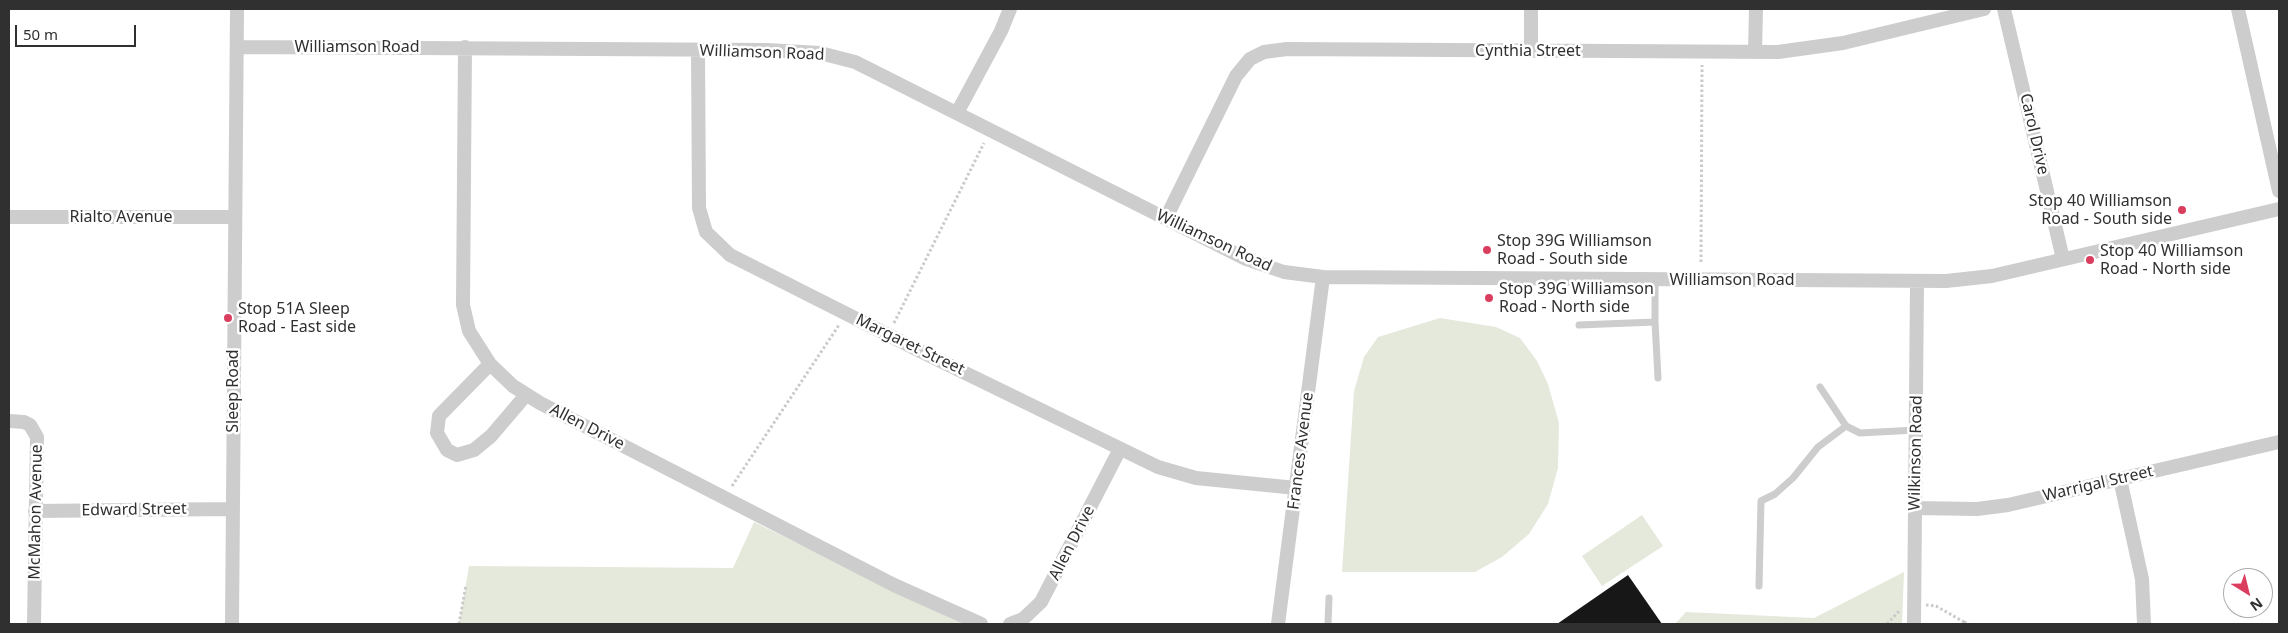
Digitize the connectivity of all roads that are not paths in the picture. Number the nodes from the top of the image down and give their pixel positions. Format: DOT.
graph roads {
  1 [pos="237,9"];
  2 [pos="1010,9"];
  3 [pos="1531,9"];
  4 [pos="1756,9"];
  5 [pos="1984,9"];
  6 [pos="2004,9"];
  7 [pos="2238,9"];
  8 [pos="237,47"];
  9 [pos="465,47"];
  10 [pos="698,50"];
  11 [pos="1531,51"];
  12 [pos="1755,52"];
  13 [pos="957,113"];
  14 [pos="2279,191"];
  15 [pos="2279,208"];
  16 [pos="9,216"];
  17 [pos="234,216"];
  18 [pos="1166,218"];
  19 [pos="2063,259"];
  20 [pos="1323,277"];
  21 [pos="1655,280"];
  22 [pos="1917,282"];
  23 [pos="1655,322"];
  24 [pos="1579,325"];
  25 [pos="490,364"];
  26 [pos="1658,378"];
  27 [pos="1820,387"];
  28 [pos="526,395"];
  29 [pos="9,421"];
  30 [pos="1846,426"];
  31 [pos="1916,430"];
  32 [pos="2279,442"];
  33 [pos="1120,449"];
  34 [pos="2120,479"];
  35 [pos="1296,488"];
  36 [pos="1915,508"];
  37 [pos="232,509"];
  38 [pos="35,511"];
  39 [pos="1759,586"];
  40 [pos="1329,598"];
  41 [pos="34,624"];
  42 [pos="232,624"];
  43 [pos="981,624"];
  44 [pos="1010,624"];
  45 [pos="1278,624"];
  46 [pos="1328,624"];
  47 [pos="1914,624"];
  48 [pos="2144,624"];
  1 -- 8 [label="street, Sleep Road"];
  2 -- 13 [label="street"];
  3 -- 11 [label="street"];
  4 -- 12 [label="street"];
  5 -- 12 [label="street, Cynthia Street"];
  6 -- 19 [label="street, Carol Drive"];
  7 -- 14 [label="street"];
  8 -- 9 [label="street, Williamson Road"];
  8 -- 17 [label="street, Sleep Road"];
  9 -- 10 [label="street, Williamson Road"];
  9 -- 25 [label="street, Allen Drive"];
  10 -- 13 [label="street, Williamson Road"];
  10 -- 33 [label="street, Margaret Street"];
  11 -- 12 [label="street, Cynthia Street"];
  11 -- 18 [label="street, Cynthia Street"];
  13 -- 18 [label="street, Williamson Road"];
  15 -- 19 [label="street, Williamson Road"];
  16 -- 17 [label="street, Rialto Avenue"];
  17 -- 37 [label="street, Sleep Road"];
  18 -- 20 [label="street, Williamson Road"];
  19 -- 22 [label="street, Williamson Road"];
  20 -- 21 [label="street, Williamson Road"];
  20 -- 35 [label="street, Frances Avenue"];
  21 -- 22 [label="street, Williamson Road"];
  21 -- 23 [label="lane"];
  22 -- 31 [label="street, Wilkinson Road"];
  23 -- 24 [label="lane"];
  23 -- 26 [label="lane"];
  25 -- 28 [label="street, Allen Drive"];
  25 -- 28 [label="street"];
  27 -- 30 [label="lane"];
  28 -- 43 [label="street, Allen Drive"];
  29 -- 38 [label="street, McMahon Avenue"];
  30 -- 31 [label="lane"];
  30 -- 39 [label="lane"];
  31 -- 36 [label="street, Wilkinson Road"];
  32 -- 34 [label="street, Warrigal Street"];
  33 -- 35 [label="street, Margaret Street"];
  33 -- 44 [label="street, Allen Drive"];
  34 -- 36 [label="street, Warrigal Street"];
  34 -- 48 [label="street"];
  35 -- 45 [label="street, Frances Avenue"];
  36 -- 47 [label="street, Wilkinson Road"];
  37 -- 38 [label="street, Edward Street"];
  37 -- 42 [label="street, Sleep Road"];
  38 -- 41 [label="street, McMahon Avenue"];
  40 -- 46 [label="lane"];
}
